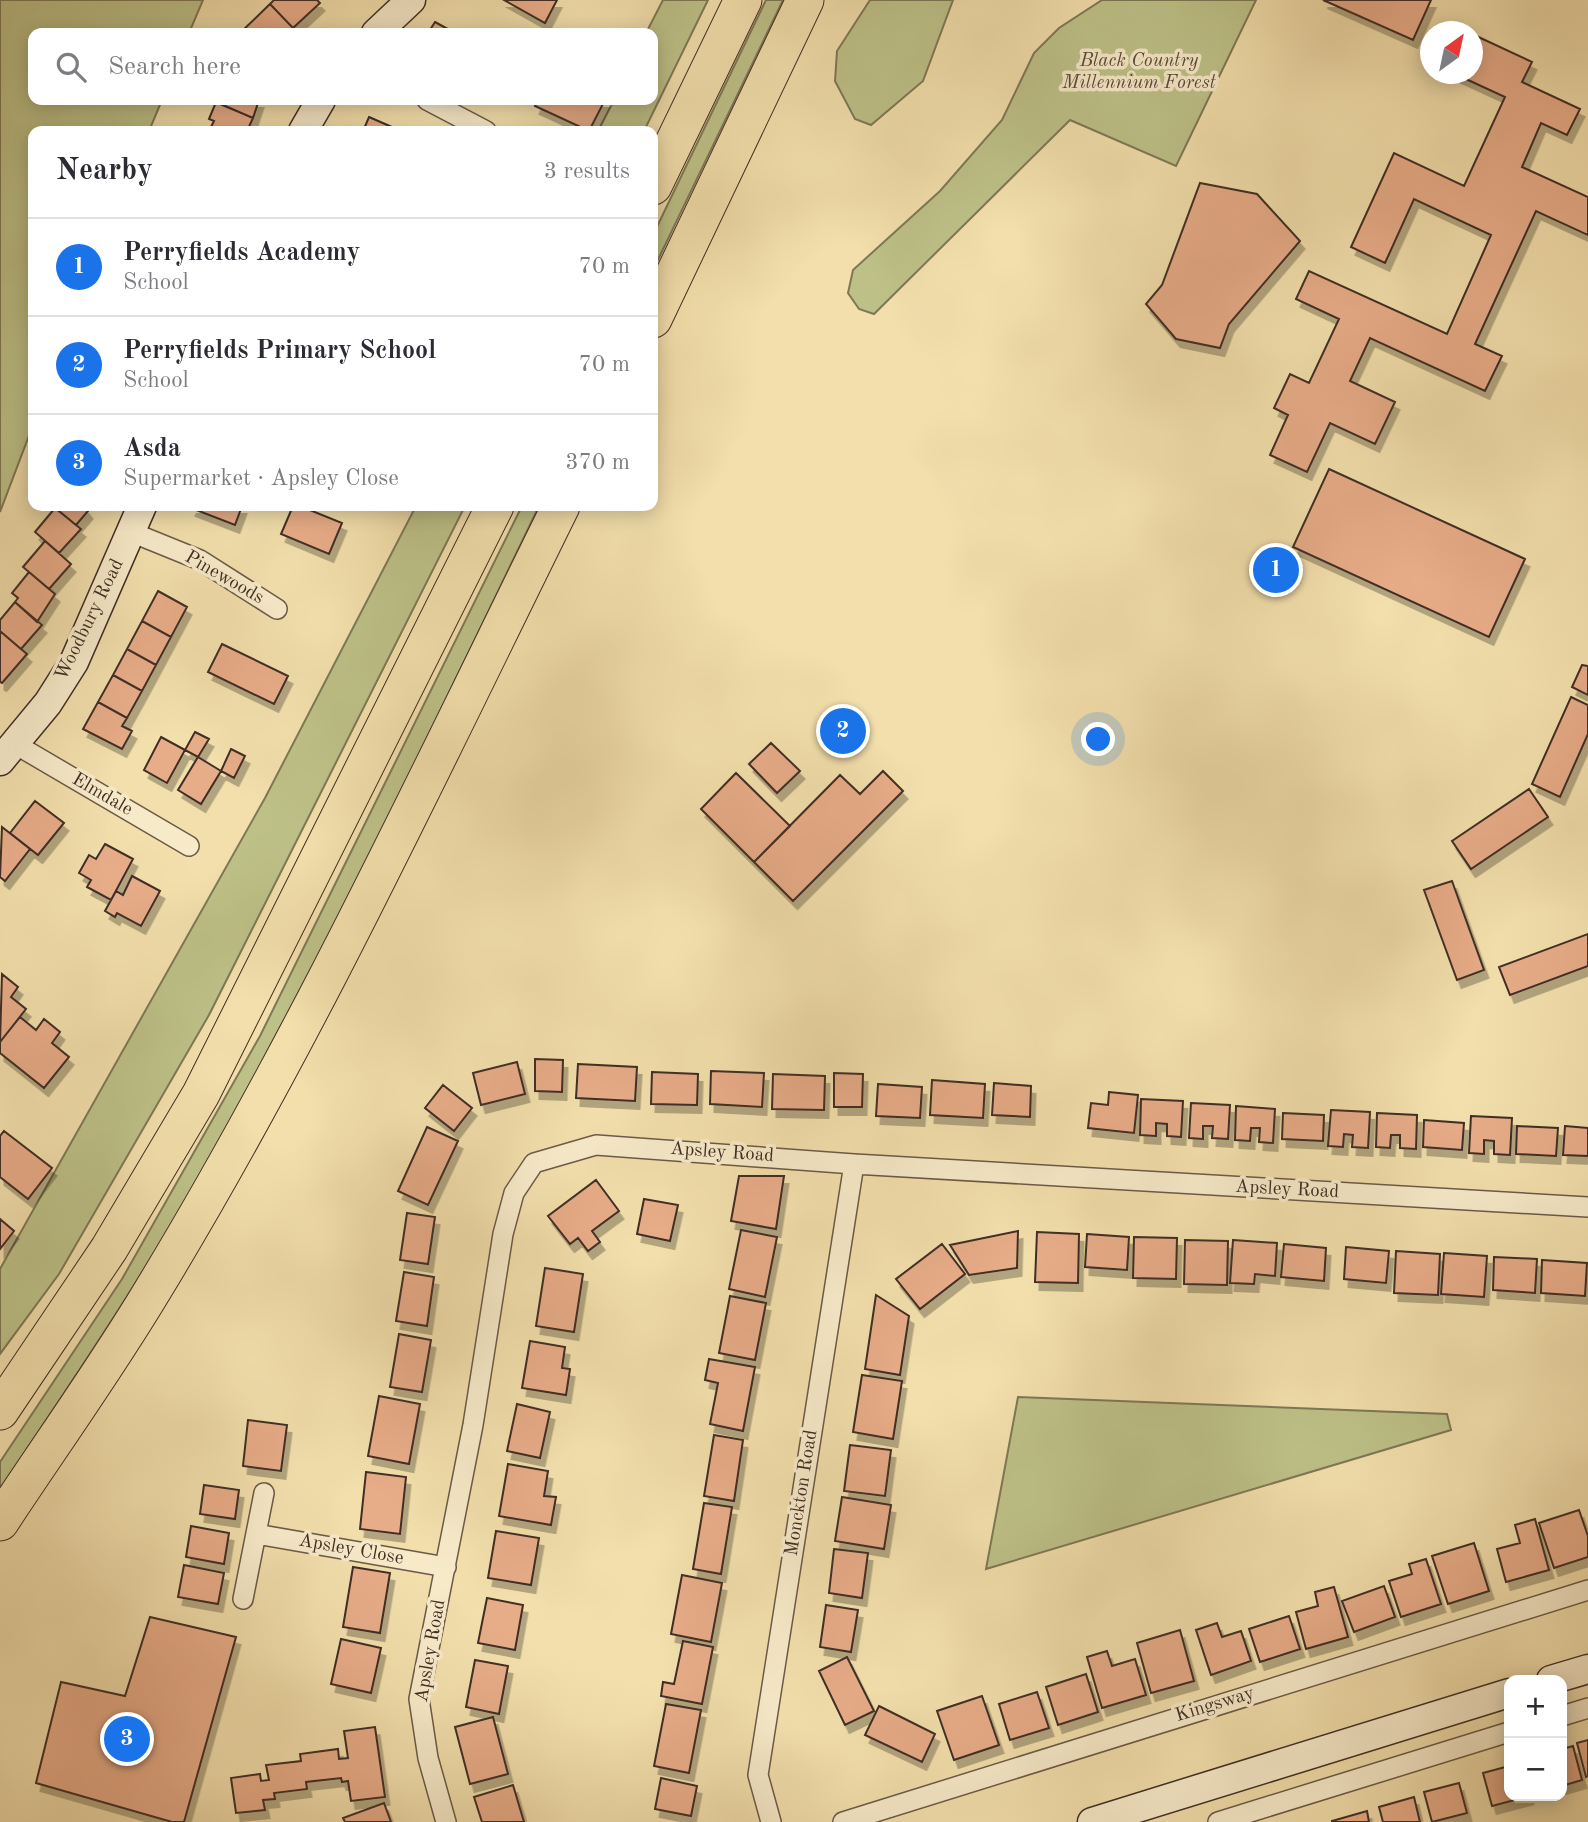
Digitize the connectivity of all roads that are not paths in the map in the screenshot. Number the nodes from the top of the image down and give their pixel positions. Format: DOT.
graph roads {
  1 [pos="411,0"];
  2 [pos="743,0"];
  3 [pos="805,0"];
  4 [pos="381,28"];
  5 [pos="318,105"];
  6 [pos="437,105"];
  7 [pos="306,126"];
  8 [pos="476,126"];
  9 [pos="658,176"];
  10 [pos="658,308"];
  11 [pos="140,511"];
  12 [pos="492,511"];
  13 [pos="559,511"];
  14 [pos="131,532"];
  15 [pos="278,609"];
  16 [pos="8,753"];
  17 [pos="188,845"];
  18 [pos="854,1164"];
  19 [pos="1588,1208"];
  20 [pos="0,1412"];
  21 [pos="264,1493"];
  22 [pos="0,1522"];
  23 [pos="256,1534"];
  24 [pos="446,1567"];
  25 [pos="1588,1590"];
  26 [pos="243,1599"];
  27 [pos="1588,1669"];
  28 [pos="1567,1675"];
  29 [pos="1504,1695"];
  30 [pos="1588,1708"];
  31 [pos="1567,1714"];
  32 [pos="1504,1734"];
  33 [pos="446,1822"];
  34 [pos="771,1822"];
  35 [pos="843,1822"];
  36 [pos="1092,1822"];
  37 [pos="1218,1822"];
  1 -- 4 [label="street"];
  2 -- 9 [label="highway"];
  3 -- 10 [label="highway"];
  5 -- 7 [label="street"];
  6 -- 8 [label="street"];
  11 -- 14 [label="street, Woodbury Road"];
  12 -- 20 [label="highway"];
  13 -- 22 [label="highway"];
  14 -- 15 [label="street, Pinewoods"];
  14 -- 16 [label="street, Woodbury Road"];
  16 -- 17 [label="street, Elmdale"];
  18 -- 19 [label="street, Apsley Road"];
  18 -- 24 [label="street, Apsley Road"];
  18 -- 34 [label="street, Monckton Road"];
  21 -- 23 [label="street"];
  23 -- 24 [label="street, Apsley Close"];
  23 -- 26 [label="street"];
  24 -- 33 [label="street, Apsley Road"];
  25 -- 35 [label="street, Kingsway"];
  27 -- 28 [label="street"];
  29 -- 36 [label="street"];
  30 -- 31 [label="street"];
  32 -- 37 [label="street"];
}
